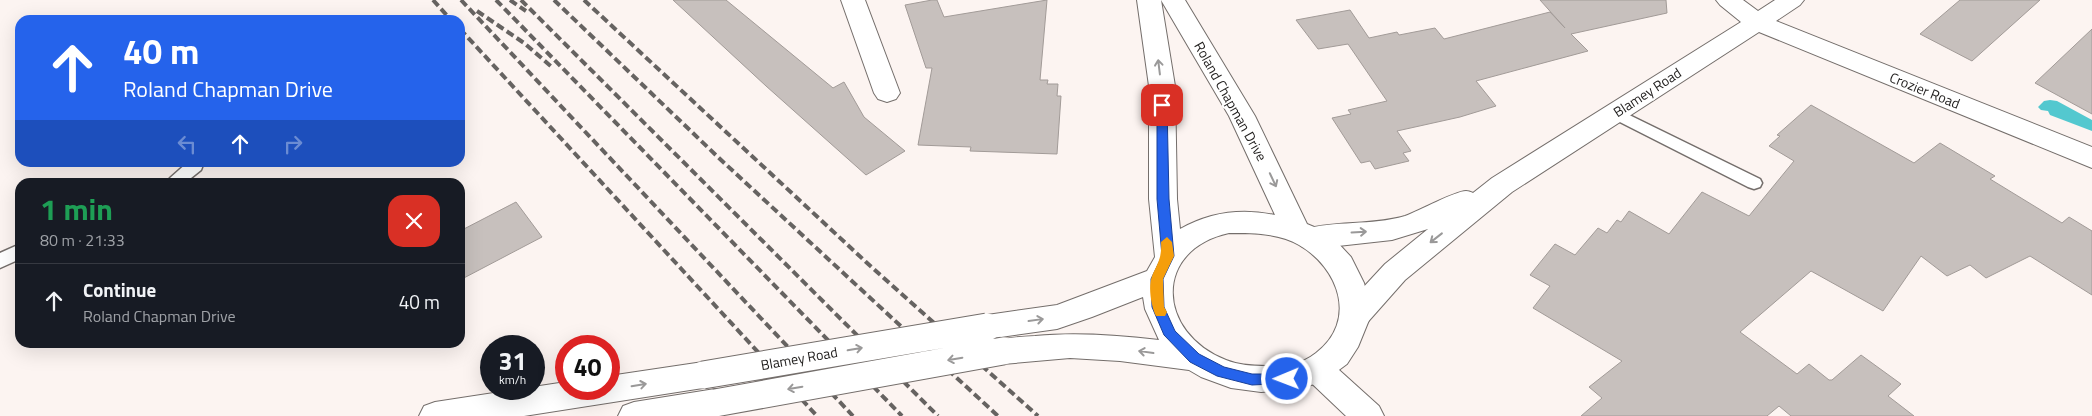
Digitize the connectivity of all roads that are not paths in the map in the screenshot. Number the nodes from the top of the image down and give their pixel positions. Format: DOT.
graph roads {
  1 [pos="852,0"];
  2 [pos="1149,0"];
  3 [pos="1173,0"];
  4 [pos="1728,0"];
  5 [pos="1792,0"];
  6 [pos="1757,22"];
  7 [pos="887,93"];
  8 [pos="1615,113"];
  9 [pos="2092,158"];
  10 [pos="191,167"];
  11 [pos="180,178"];
  12 [pos="1754,183"];
  13 [pos="1502,186"];
  14 [pos="1304,235"];
  15 [pos="15,254"];
  16 [pos="0,261"];
  17 [pos="1163,267"];
  18 [pos="1356,315"];
  19 [pos="995,338"];
  20 [pos="1195,358"];
  21 [pos="1317,369"];
  22 [pos="436,416"];
  23 [pos="634,416"];
  24 [pos="1368,416"];
  1 -- 7 [label="street"];
  17 -- 2 [label="street, one-way"];
  3 -- 14 [label="street, Roland Chapman Drive, one-way"];
  4 -- 6 [label="street, Crozier Road"];
  5 -- 6 [label="street, Blamey Road"];
  6 -- 8 [label="street, Blamey Road"];
  6 -- 9 [label="street, Crozier Road"];
  8 -- 12 [label="lane"];
  8 -- 13 [label="street, Blamey Road"];
  10 -- 11 [label="lane"];
  14 -- 13 [label="street, Blamey Road, one-way"];
  13 -- 18 [label="street, Blamey Road, one-way"];
  14 -- 17 [label="street"];
  14 -- 18 [label="street"];
  15 -- 16 [label="lane"];
  19 -- 17 [label="street, Blamey Road, one-way"];
  17 -- 20 [label="street"];
  18 -- 21 [label="street"];
  20 -- 19 [label="street, Blamey Road, one-way"];
  22 -- 19 [label="street, Blamey Road, one-way, bridge"];
  19 -- 23 [label="street, Blamey Road, one-way, bridge"];
  20 -- 21 [label="street"];
  21 -- 24 [label="street"];
}
